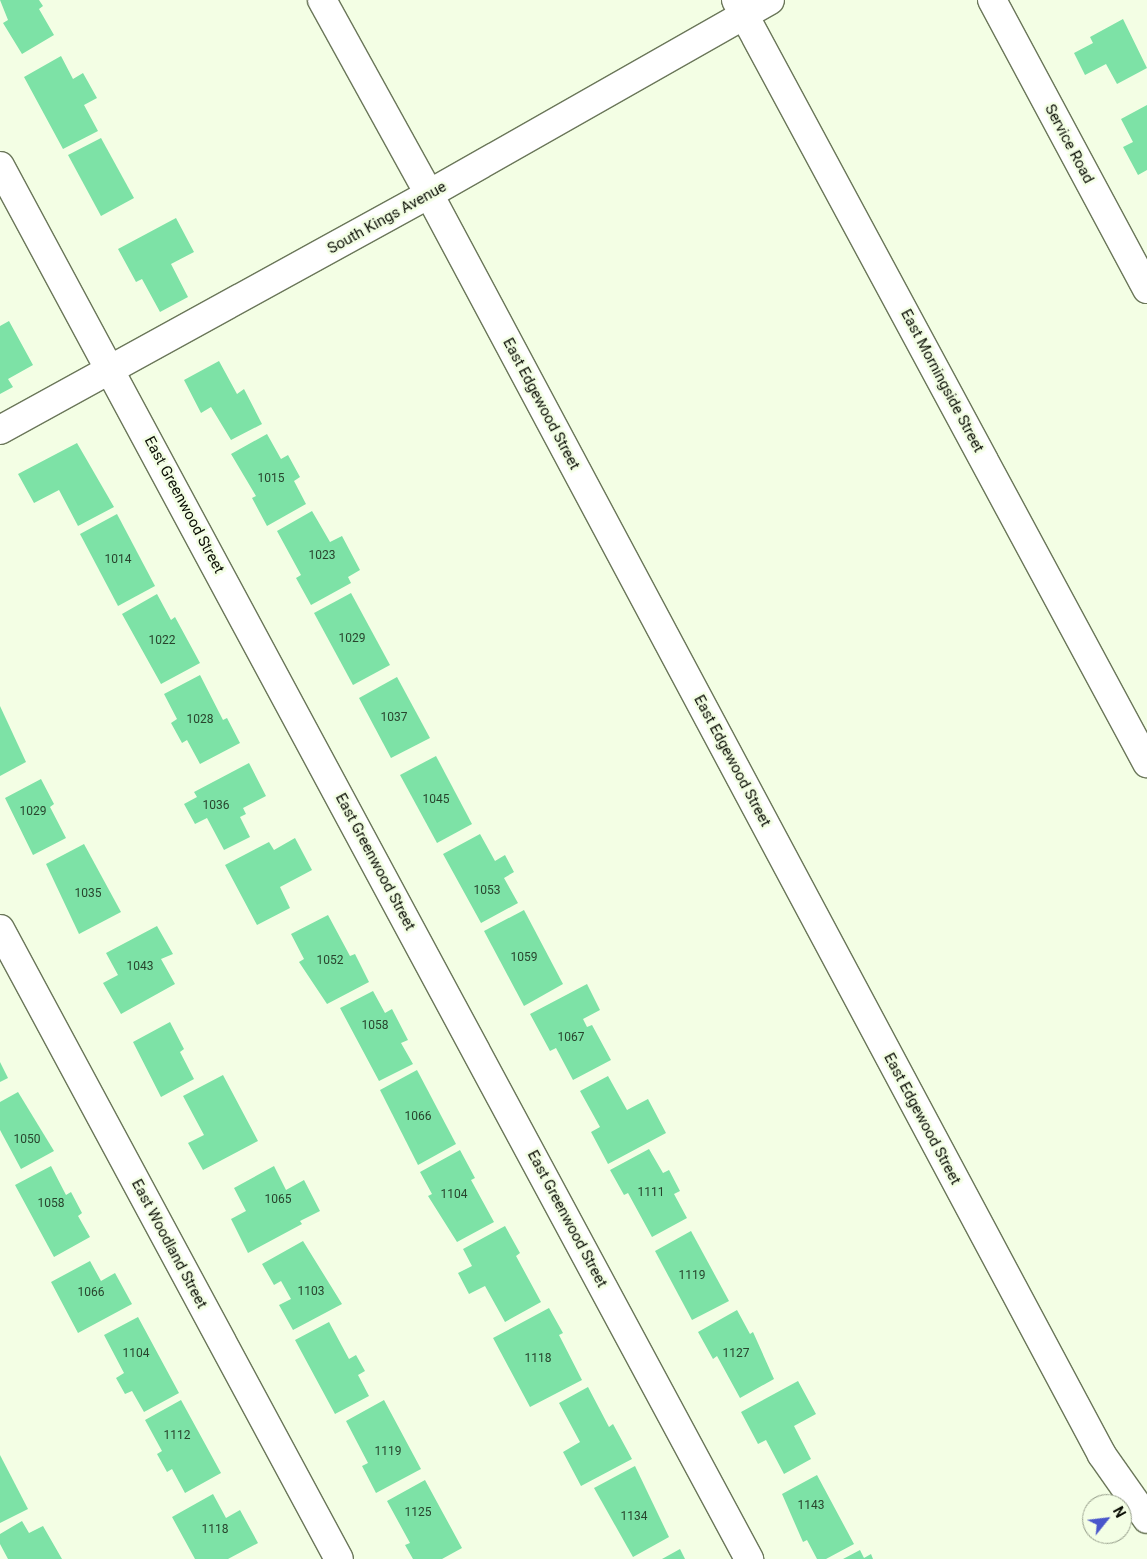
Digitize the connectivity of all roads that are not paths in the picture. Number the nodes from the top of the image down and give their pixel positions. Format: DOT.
graph roads {
  1 [pos="322,0"];
  2 [pos="770,0"];
  3 [pos="992,0"];
  4 [pos="740,7"];
  5 [pos="0,166"];
  6 [pos="429,194"];
  7 [pos="1147,288"];
  8 [pos="111,369"];
  9 [pos="0,430"];
  10 [pos="1147,763"];
  11 [pos="0,929"];
  12 [pos="1147,1519"];
  13 [pos="339,1559"];
  14 [pos="749,1559"];
  1 -- 6 [label="street, East Edgewood Street"];
  2 -- 4 [label="street, South Kings Avenue"];
  3 -- 7 [label="street, Service Road"];
  4 -- 6 [label="street, South Kings Avenue"];
  4 -- 10 [label="street, East Morningside Street"];
  5 -- 8 [label="street, East Greenwood Street"];
  6 -- 8 [label="street, South Kings Avenue"];
  6 -- 12 [label="street, East Edgewood Street"];
  8 -- 9 [label="street, South Kings Avenue"];
  8 -- 14 [label="street, East Greenwood Street"];
  11 -- 13 [label="street, East Woodland Street"];
}
